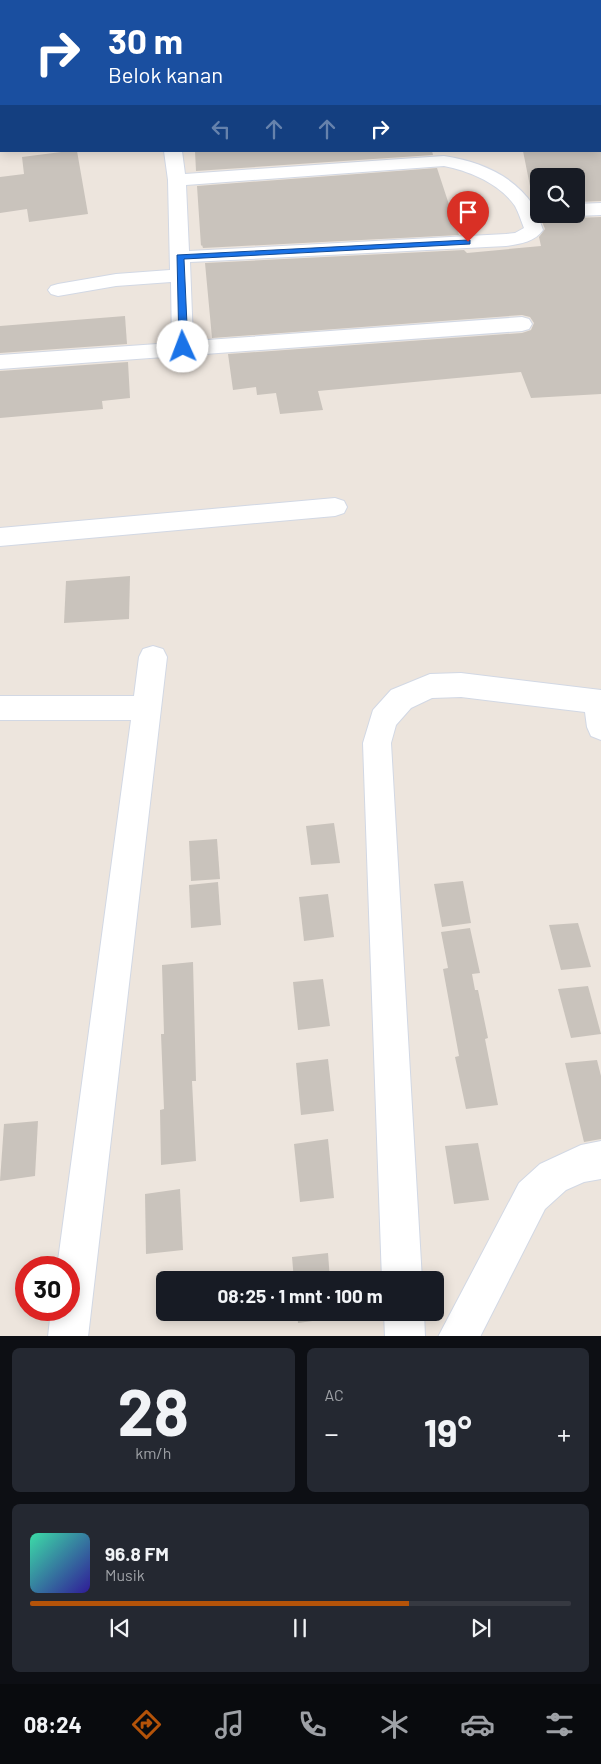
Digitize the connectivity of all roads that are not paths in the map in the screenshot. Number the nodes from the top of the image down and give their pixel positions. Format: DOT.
graph roads {
  1 [pos="173,152"];
  2 [pos="442,156"];
  3 [pos="177,180"];
  4 [pos="530,209"];
  5 [pos="585,210"];
  6 [pos="601,210"];
  7 [pos="533,223"];
  8 [pos="181,266"];
  9 [pos="58,290"];
  10 [pos="522,324"];
  11 [pos="183,347"];
  12 [pos="0,362"];
  13 [pos="335,507"];
  14 [pos="0,537"];
  15 [pos="154,657"];
  16 [pos="0,708"];
  17 [pos="146,708"];
  18 [pos="600,710"];
  19 [pos="601,1160"];
  20 [pos="402,1271"];
  21 [pos="404,1321"];
  22 [pos="68,1336"];
  23 [pos="405,1336"];
  24 [pos="458,1336"];
  1 -- 3 [label="street"];
  2 -- 3 [label="street"];
  2 -- 4 [label="street"];
  3 -- 8 [label="street"];
  5 -- 6 [label="street"];
  7 -- 8 [label="street"];
  8 -- 9 [label="street"];
  8 -- 11 [label="street"];
  10 -- 11 [label="street"];
  11 -- 12 [label="street"];
  13 -- 14 [label="street"];
  15 -- 17 [label="street"];
  16 -- 17 [label="street"];
  17 -- 22 [label="street"];
  18 -- 20 [label="street"];
  19 -- 24 [label="street"];
  21 -- 23 [label="street"];
}
